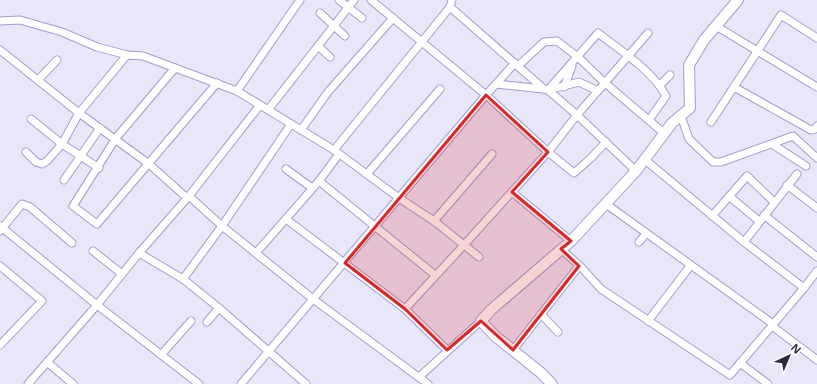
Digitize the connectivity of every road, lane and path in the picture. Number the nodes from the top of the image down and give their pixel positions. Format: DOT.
graph roads {
  1 [pos="300,0"];
  2 [pos="339,0"];
  3 [pos="354,0"];
  4 [pos="371,0"];
  5 [pos="736,1"];
  6 [pos="451,4"];
  7 [pos="348,7"];
  8 [pos="320,13"];
  9 [pos="362,18"];
  10 [pos="392,18"];
  11 [pos="0,21"];
  12 [pos="334,26"];
  13 [pos="716,26"];
  14 [pos="648,33"];
  15 [pos="345,36"];
  16 [pos="817,38"];
  17 [pos="422,42"];
  18 [pos="318,46"];
  19 [pos="0,50"];
  20 [pos="757,51"];
  21 [pos="126,55"];
  22 [pos="628,55"];
  23 [pos="330,57"];
  24 [pos="57,60"];
  25 [pos="575,60"];
  26 [pos="517,65"];
  27 [pos="175,68"];
  28 [pos="670,75"];
  29 [pos="38,80"];
  30 [pos="217,83"];
  31 [pos="604,83"];
  32 [pos="496,84"];
  33 [pos="660,85"];
  34 [pos="564,87"];
  35 [pos="734,87"];
  36 [pos="817,87"];
  37 [pos="440,89"];
  38 [pos="546,90"];
  39 [pos="237,91"];
  40 [pos="598,91"];
  41 [pos="486,95"];
  42 [pos="260,105"];
  43 [pos="268,110"];
  44 [pos="79,113"];
  45 [pos="577,115"];
  46 [pos="681,116"];
  47 [pos="31,118"];
  48 [pos="649,120"];
  49 [pos="711,122"];
  50 [pos="291,124"];
  51 [pos="817,126"];
  52 [pos="100,128"];
  53 [pos="301,130"];
  54 [pos="664,134"];
  55 [pos="116,138"];
  56 [pos="606,142"];
  57 [pos="62,144"];
  58 [pos="772,144"];
  59 [pos="26,152"];
  60 [pos="336,152"];
  61 [pos="548,152"];
  62 [pos="492,154"];
  63 [pos="80,157"];
  64 [pos="817,158"];
  65 [pos="644,159"];
  66 [pos="149,164"];
  67 [pos="806,166"];
  68 [pos="99,168"];
  69 [pos="286,168"];
  70 [pos="636,171"];
  71 [pos="367,174"];
  72 [pos="797,174"];
  73 [pos="64,180"];
  74 [pos="319,182"];
  75 [pos="787,185"];
  76 [pos="312,188"];
  77 [pos="512,192"];
  78 [pos="729,196"];
  79 [pos="188,197"];
  80 [pos="399,198"];
  81 [pos="774,202"];
  82 [pos="606,204"];
  83 [pos="817,208"];
  84 [pos="764,215"];
  85 [pos="712,216"];
  86 [pos="286,219"];
  87 [pos="434,221"];
  88 [pos="759,221"];
  89 [pos="222,226"];
  90 [pos="376,227"];
  91 [pos="1,228"];
  92 [pos="646,234"];
  93 [pos="571,241"];
  94 [pos="639,242"];
  95 [pos="744,242"];
  96 [pos="72,243"];
  97 [pos="464,245"];
  98 [pos="561,249"];
  99 [pos="93,250"];
  100 [pos="139,253"];
  101 [pos="256,253"];
  102 [pos="817,256"];
  103 [pos="479,257"];
  104 [pos="345,264"];
  105 [pos="690,265"];
  106 [pos="0,266"];
  107 [pos="579,266"];
  108 [pos="817,270"];
  109 [pos="122,274"];
  110 [pos="435,275"];
  111 [pos="183,279"];
  112 [pos="804,288"];
  113 [pos="313,299"];
  114 [pos="97,305"];
  115 [pos="219,308"];
  116 [pos="405,309"];
  117 [pos="541,314"];
  118 [pos="481,320"];
  119 [pos="191,321"];
  120 [pos="648,321"];
  121 [pos="207,322"];
  122 [pos="772,325"];
  123 [pos="558,332"];
  124 [pos="0,345"];
  125 [pos="447,350"];
  126 [pos="513,350"];
  127 [pos="268,352"];
  128 [pos="161,355"];
  129 [pos="817,360"];
  130 [pos="47,362"];
  131 [pos="740,363"];
  132 [pos="419,377"];
  133 [pos="28,384"];
  134 [pos="73,384"];
  135 [pos="199,384"];
  136 [pos="242,384"];
  137 [pos="306,384"];
  138 [pos="428,384"];
  139 [pos="552,384"];
  140 [pos="768,384"];
  1 -- 39 [label="street"];
  2 -- 7 [label="street"];
  3 -- 7 [label="street"];
  4 -- 10 [label="street"];
  5 -- 13 [label="street"];
  6 -- 17 [label="street"];
  6 -- 26 [label="street"];
  7 -- 9 [label="street"];
  7 -- 12 [label="street"];
  8 -- 12 [label="street"];
  10 -- 17 [label="street"];
  10 -- 53 [label="street"];
  11 -- 21 [label="street"];
  12 -- 15 [label="street"];
  12 -- 18 [label="street"];
  13 -- 20 [label="street"];
  13 -- 46 [label="street"];
  14 -- 22 [label="street"];
  16 -- 20 [label="street"];
  17 -- 41 [label="street"];
  17 -- 60 [label="street"];
  18 -- 23 [label="street"];
  18 -- 43 [label="street"];
  19 -- 29 [label="street"];
  20 -- 35 [label="street"];
  20 -- 36 [label="street"];
  21 -- 27 [label="street"];
  21 -- 44 [label="street"];
  22 -- 25 [label="street"];
  22 -- 31 [label="street"];
  22 -- 33 [label="street"];
  24 -- 29 [label="street"];
  25 -- 26 [label="street"];
  25 -- 31 [label="street"];
  25 -- 34 [label="street"];
  25 -- 38 [label="street"];
  26 -- 32 [label="street"];
  26 -- 38 [label="street"];
  27 -- 30 [label="street"];
  27 -- 55 [label="street"];
  28 -- 33 [label="street"];
  29 -- 44 [label="street"];
  30 -- 39 [label="street"];
  30 -- 66 [label="street"];
  31 -- 40 [label="street"];
  31 -- 48 [label="street"];
  32 -- 38 [label="street"];
  32 -- 41 [label="street"];
  33 -- 48 [label="street"];
  34 -- 38 [label="street"];
  34 -- 40 [label="street"];
  35 -- 49 [label="street"];
  35 -- 51 [label="street"];
  37 -- 71 [label="street"];
  38 -- 45 [label="street"];
  39 -- 42 [label="street"];
  40 -- 45 [label="street"];
  41 -- 61 [label="street"];
  41 -- 80 [label="street"];
  42 -- 43 [label="street"];
  42 -- 79 [label="street"];
  43 -- 50 [label="street"];
  44 -- 52 [label="street"];
  44 -- 57 [label="street"];
  45 -- 56 [label="street"];
  45 -- 61 [label="street"];
  46 -- 54 [label="street"];
  46 -- 58 [label="street"];
  47 -- 57 [label="street"];
  48 -- 54 [label="street"];
  50 -- 53 [label="street"];
  50 -- 89 [label="street"];
  52 -- 55 [label="street"];
  52 -- 63 [label="street"];
  53 -- 60 [label="street"];
  54 -- 65 [label="street"];
  55 -- 66 [label="street"];
  55 -- 68 [label="street"];
  56 -- 61 [label="street"];
  56 -- 70 [label="street"];
  57 -- 59 [label="street"];
  57 -- 63 [label="street"];
  58 -- 64 [label="street"];
  58 -- 67 [label="street"];
  60 -- 71 [label="street"];
  60 -- 74 [label="street"];
  61 -- 77 [label="street"];
  62 -- 87 [label="street"];
  63 -- 68 [label="street"];
  63 -- 73 [label="street"];
  65 -- 70 [label="street"];
  65 -- 85 [label="street"];
  66 -- 68 [label="street"];
  66 -- 79 [label="street"];
  69 -- 76 [label="street"];
  70 -- 82 [label="street"];
  71 -- 80 [label="street"];
  72 -- 75 [label="street"];
  74 -- 76 [label="street"];
  74 -- 90 [label="street"];
  75 -- 81 [label="street"];
  75 -- 83 [label="street"];
  76 -- 86 [label="street"];
  77 -- 93 [label="street"];
  77 -- 97 [label="street"];
  78 -- 81 [label="street"];
  78 -- 85 [label="street"];
  78 -- 88 [label="street"];
  79 -- 89 [label="street"];
  79 -- 100 [label="street"];
  80 -- 87 [label="street"];
  80 -- 90 [label="street"];
  81 -- 84 [label="street"];
  82 -- 92 [label="street"];
  82 -- 93 [label="street"];
  84 -- 88 [label="street"];
  84 -- 102 [label="street"];
  85 -- 95 [label="street"];
  86 -- 101 [label="street"];
  86 -- 104 [label="street"];
  87 -- 97 [label="street"];
  88 -- 95 [label="street"];
  89 -- 101 [label="street"];
  89 -- 111 [label="street"];
  90 -- 104 [label="street"];
  90 -- 110 [label="street"];
  91 -- 96 [label="street"];
  91 -- 114 [label="street"];
  92 -- 94 [label="street"];
  92 -- 105 [label="street"];
  93 -- 98 [label="street"];
  95 -- 112 [label="street"];
  97 -- 103 [label="street"];
  97 -- 110 [label="street"];
  98 -- 107 [label="street"];
  98 -- 118 [label="street"];
  99 -- 109 [label="street"];
  100 -- 109 [label="street"];
  100 -- 111 [label="street"];
  101 -- 113 [label="street"];
  104 -- 113 [label="street"];
  104 -- 116 [label="street"];
  105 -- 120 [label="street"];
  105 -- 122 [label="street"];
  106 -- 124 [label="street"];
  107 -- 117 [label="street"];
  107 -- 120 [label="street"];
  108 -- 112 [label="street"];
  109 -- 114 [label="street"];
  110 -- 116 [label="street"];
  111 -- 115 [label="street"];
  112 -- 122 [label="street"];
  113 -- 127 [label="street"];
  113 -- 132 [label="street"];
  114 -- 128 [label="street"];
  114 -- 130 [label="street"];
  115 -- 121 [label="street"];
  115 -- 127 [label="street"];
  116 -- 125 [label="street"];
  117 -- 123 [label="street"];
  117 -- 126 [label="street"];
  118 -- 125 [label="street"];
  118 -- 126 [label="street"];
  119 -- 128 [label="street"];
  120 -- 131 [label="street"];
  122 -- 129 [label="street"];
  122 -- 131 [label="street"];
  125 -- 132 [label="street"];
  126 -- 139 [label="street"];
  127 -- 136 [label="street"];
  127 -- 137 [label="street"];
  128 -- 135 [label="street"];
  130 -- 133 [label="street"];
  130 -- 134 [label="street"];
  131 -- 140 [label="street"];
  132 -- 138 [label="street"];
}
